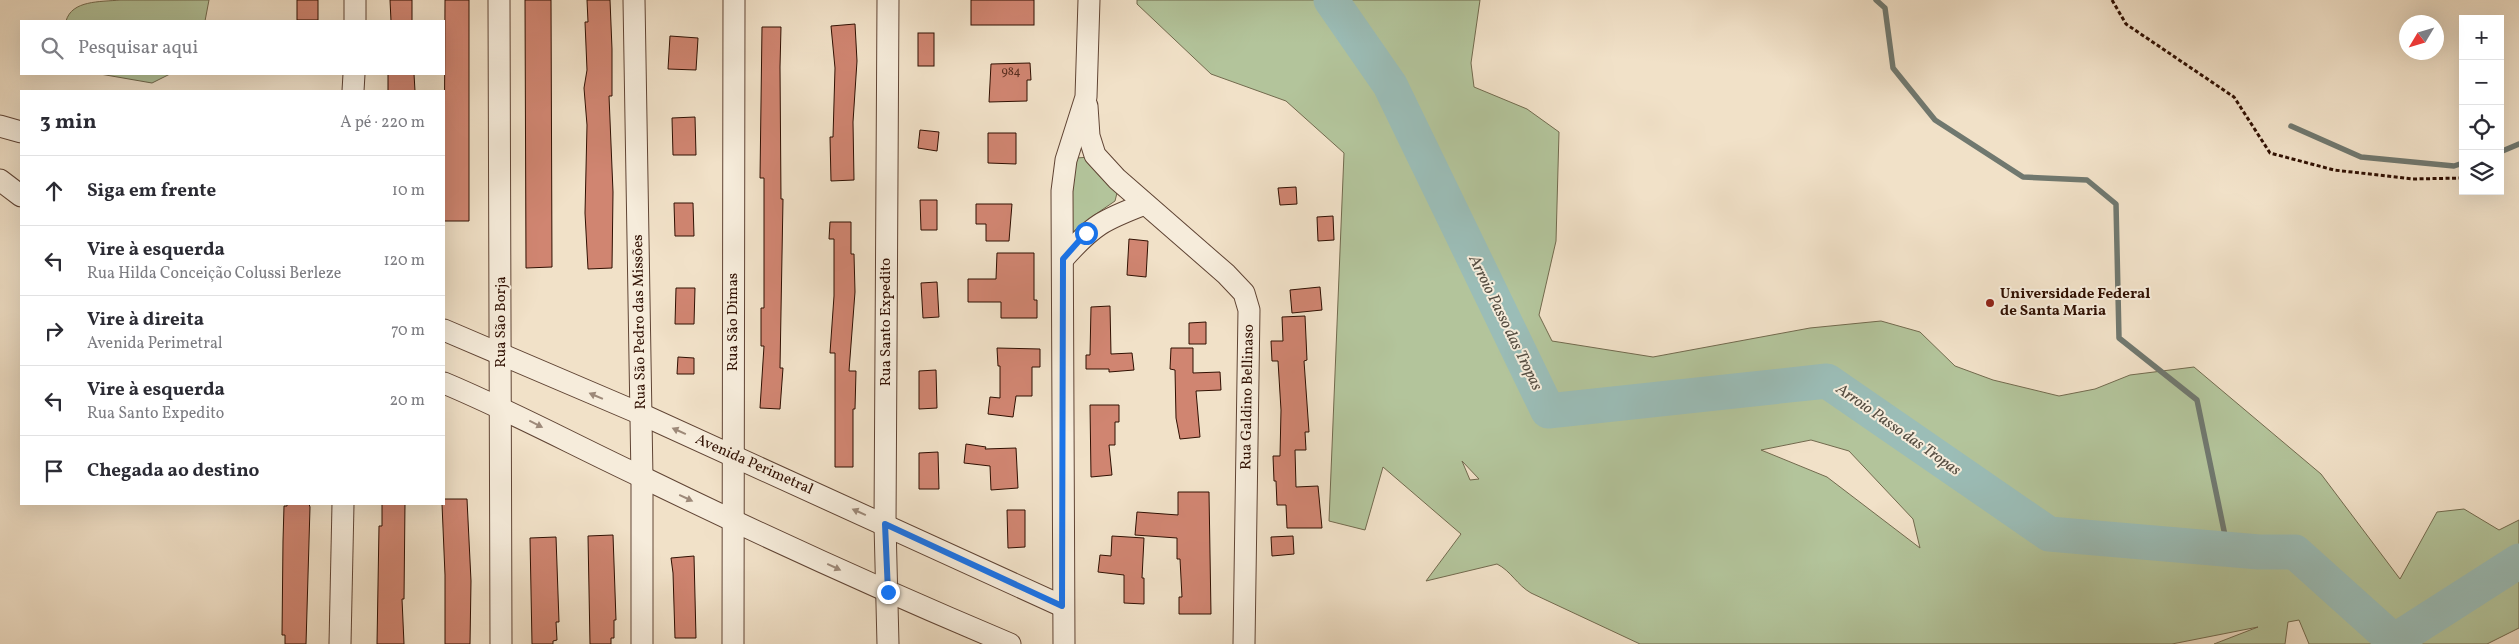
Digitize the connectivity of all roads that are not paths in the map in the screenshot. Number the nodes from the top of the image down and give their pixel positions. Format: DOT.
graph roads {
  1 [pos="355,0"];
  2 [pos="500,0"];
  3 [pos="634,0"];
  4 [pos="734,0"];
  5 [pos="888,0"];
  6 [pos="1089,0"];
  7 [pos="355,20"];
  8 [pos="354,75"];
  9 [pos="353,90"];
  10 [pos="1086,97"];
  11 [pos="0,126"];
  12 [pos="20,132"];
  13 [pos="1093,148"];
  14 [pos="1069,151"];
  15 [pos="0,180"];
  16 [pos="20,195"];
  17 [pos="1145,204"];
  18 [pos="1063,259"];
  19 [pos="445,330"];
  20 [pos="502,356"];
  21 [pos="445,383"];
  22 [pos="499,406"];
  23 [pos="641,414"];
  24 [pos="732,455"];
  25 [pos="642,478"];
  26 [pos="343,505"];
  27 [pos="733,519"];
  28 [pos="885,524"];
  29 [pos="888,592"];
  30 [pos="1062,606"];
  31 [pos="340,644"];
  32 [pos="502,644"];
  33 [pos="642,644"];
  34 [pos="733,644"];
  35 [pos="888,644"];
  36 [pos="1010,644"];
  37 [pos="1064,644"];
  38 [pos="1244,644"];
  1 -- 7 [label="street"];
  2 -- 20 [label="street, Rua São Borja"];
  3 -- 23 [label="street, Rua São Pedro das Missões"];
  4 -- 24 [label="street, Rua São Dimas"];
  5 -- 28 [label="street, Rua Santo Expedito"];
  6 -- 10 [label="street"];
  8 -- 9 [label="street"];
  10 -- 13 [label="street, Rua Galdino Bellinaso"];
  10 -- 14 [label="street"];
  11 -- 12 [label="street"];
  13 -- 14 [label="street"];
  13 -- 17 [label="street, Rua Galdino Bellinaso"];
  14 -- 18 [label="street"];
  15 -- 16 [label="street"];
  17 -- 18 [label="street"];
  17 -- 38 [label="street, Rua Galdino Bellinaso"];
  18 -- 30 [label="street"];
  19 -- 20 [label="street, Avenida Perimetral"];
  20 -- 22 [label="street, Rua São Borja"];
  23 -- 20 [label="street, Avenida Perimetral, one-way"];
  21 -- 22 [label="street"];
  22 -- 25 [label="street, one-way"];
  22 -- 32 [label="street, Rua São Borja"];
  24 -- 23 [label="street, Avenida Perimetral, one-way"];
  23 -- 25 [label="street, Rua São Pedro das Missões"];
  24 -- 27 [label="street, Rua São Dimas"];
  28 -- 24 [label="street, Avenida Perimetral, one-way"];
  25 -- 27 [label="street, one-way"];
  25 -- 33 [label="street, Rua São Pedro das Missões"];
  26 -- 31 [label="street"];
  27 -- 29 [label="street, one-way"];
  27 -- 34 [label="street, Rua São Dimas"];
  28 -- 29 [label="street, Rua Santo Expedito"];
  28 -- 30 [label="street, Avenida Perimetral"];
  29 -- 35 [label="street, Rua Santo Expedito"];
  29 -- 36 [label="street"];
  30 -- 37 [label="street"];
}
